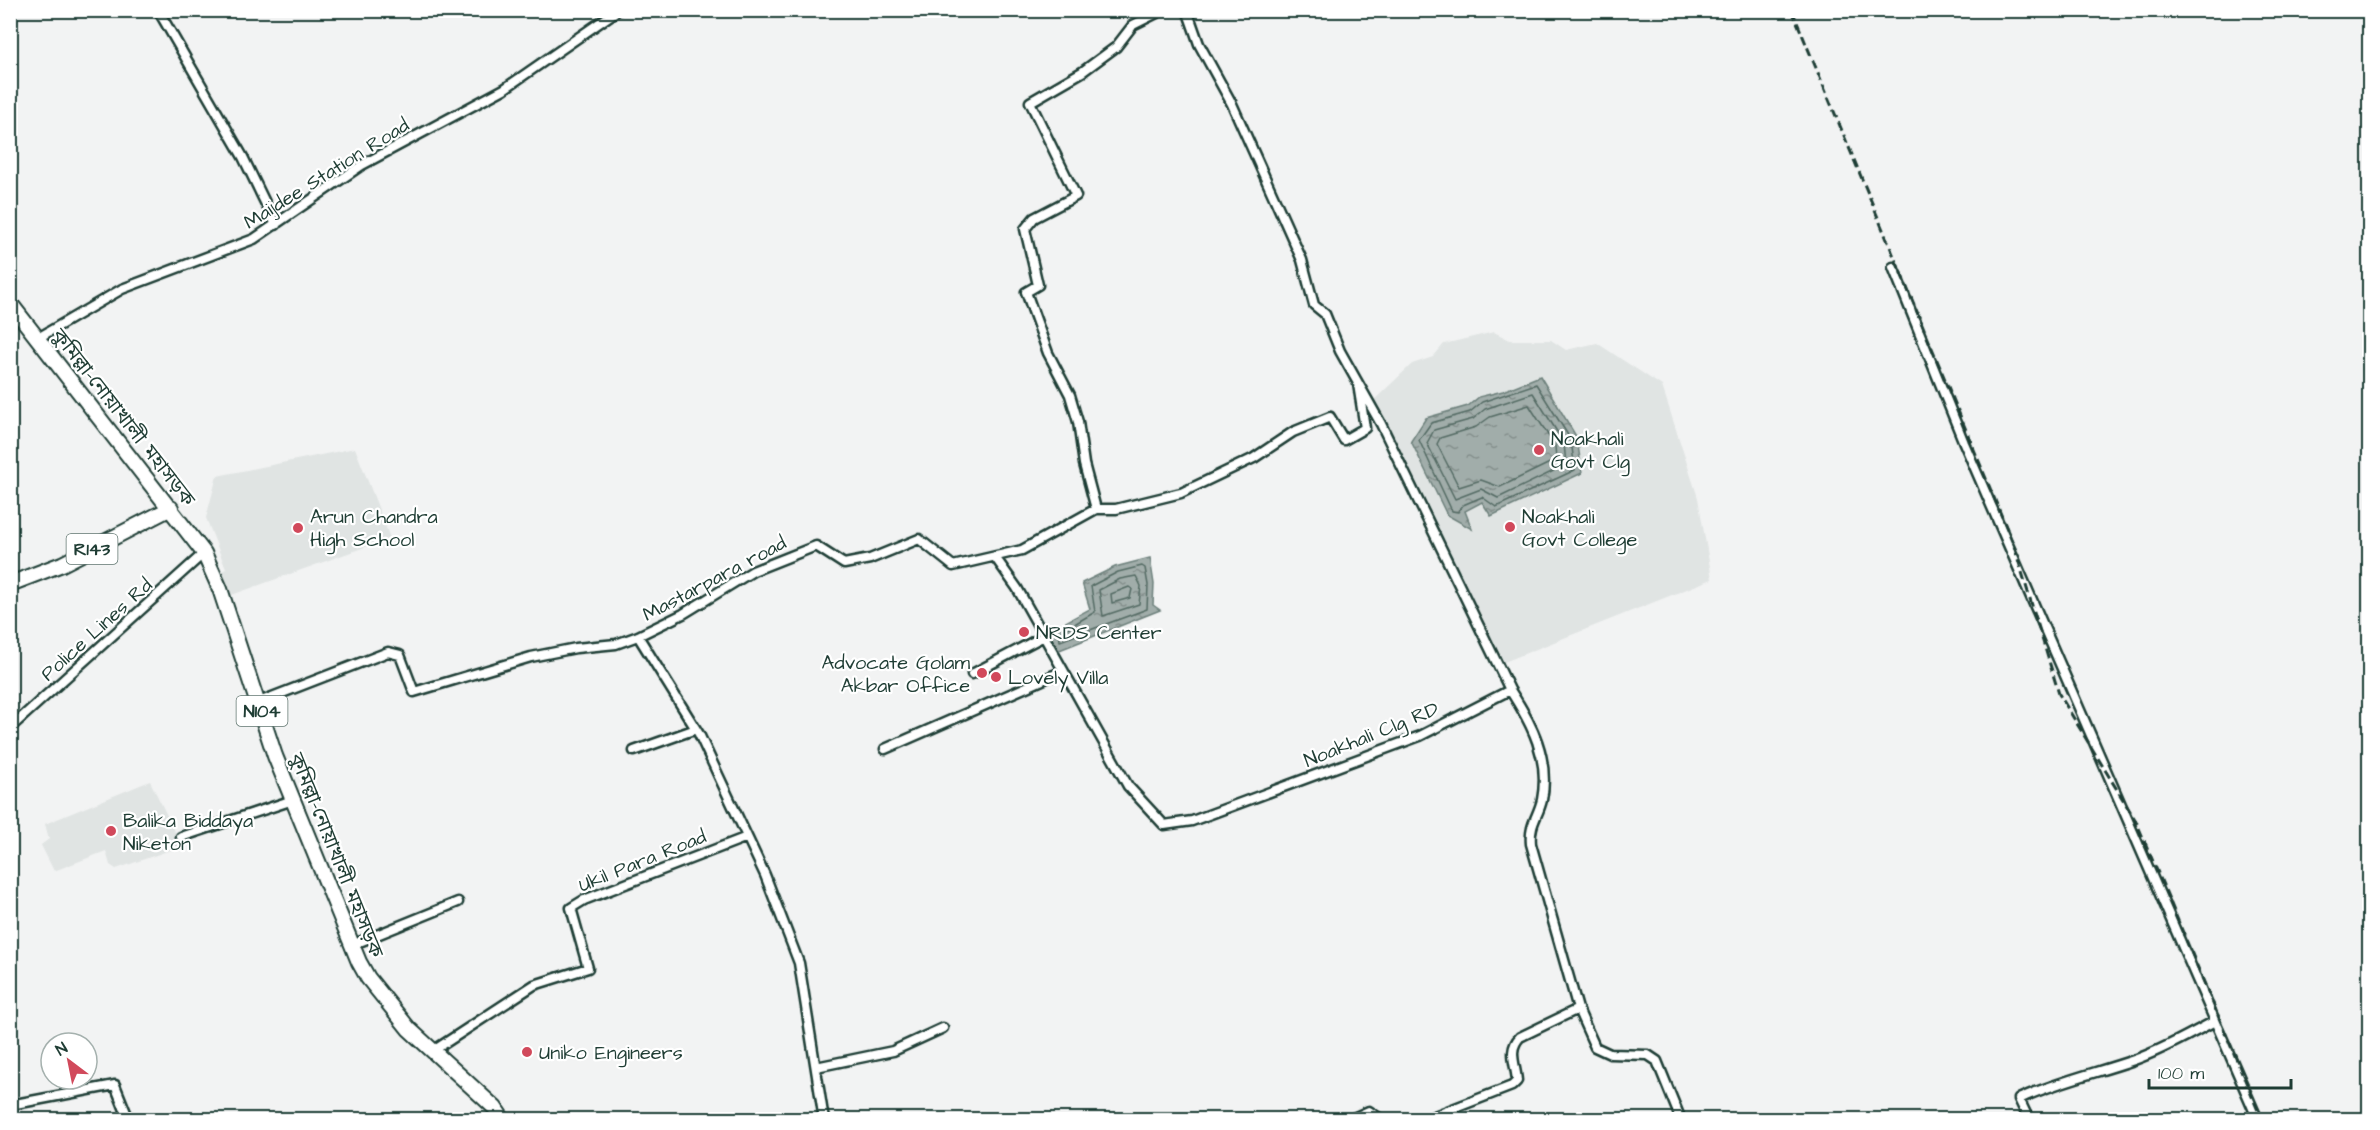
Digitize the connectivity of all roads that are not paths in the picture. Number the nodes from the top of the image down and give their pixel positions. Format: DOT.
graph roads {
  1 [pos="158,10"];
  2 [pos="618,10"];
  3 [pos="1163,10"];
  4 [pos="1187,10"];
  5 [pos="276,225"];
  6 [pos="1893,267"];
  7 [pos="10,303"];
  8 [pos="38,338"];
  9 [pos="1358,384"];
  10 [pos="171,508"];
  11 [pos="1096,509"];
  12 [pos="204,553"];
  13 [pos="995,557"];
  14 [pos="10,584"];
  15 [pos="638,636"];
  16 [pos="1044,636"];
  17 [pos="1063,671"];
  18 [pos="972,674"];
  19 [pos="1510,690"];
  20 [pos="259,702"];
  21 [pos="10,728"];
  22 [pos="696,729"];
  23 [pos="885,749"];
  24 [pos="634,751"];
  25 [pos="293,800"];
  26 [pos="181,837"];
  27 [pos="747,837"];
  28 [pos="458,902"];
  29 [pos="352,945"];
  30 [pos="1578,1009"];
  31 [pos="2214,1021"];
  32 [pos="943,1028"];
  33 [pos="433,1051"];
  34 [pos="816,1068"];
  35 [pos="10,1105"];
  36 [pos="129,1119"];
  37 [pos="503,1119"];
  38 [pos="824,1119"];
  39 [pos="1349,1119"];
  40 [pos="1382,1119"];
  41 [pos="1424,1119"];
  42 [pos="1681,1119"];
  43 [pos="2029,1119"];
  44 [pos="2258,1119"];
  1 -- 5 [label="street"];
  2 -- 5 [label="street, Maijdee Station Road"];
  3 -- 11 [label="street"];
  4 -- 9 [label="street"];
  5 -- 8 [label="street, Maijdee Station Road"];
  6 -- 31 [label="street"];
  7 -- 8 [label="main road, কুমিল্লা–নোয়াখালী মহাসড়ক / N104"];
  8 -- 10 [label="main road, কুমিল্লা–নোয়াখালী মহাসড়ক / N104"];
  9 -- 11 [label="street, Mastarpara road"];
  9 -- 19 [label="street"];
  10 -- 12 [label="main road, কুমিল্লা–নোয়াখালী মহাসড়ক / N104"];
  10 -- 14 [label="main road, R143"];
  11 -- 13 [label="street, Mastarpara road"];
  12 -- 20 [label="main road, কুমিল্লা–নোয়াখালী মহাসড়ক / N104"];
  12 -- 21 [label="street, Police Lines Rd"];
  13 -- 15 [label="street, Mastarpara road"];
  13 -- 16 [label="street, Noakhali Clg RD"];
  15 -- 20 [label="street, Mastarpara road"];
  15 -- 22 [label="street"];
  16 -- 17 [label="street, Noakhali Clg RD"];
  16 -- 18 [label="street"];
  17 -- 19 [label="street, Noakhali Clg RD"];
  17 -- 23 [label="street"];
  19 -- 30 [label="street"];
  20 -- 25 [label="main road, কুমিল্লা–নোয়াখালী মহাসড়ক / N104"];
  22 -- 24 [label="street"];
  22 -- 27 [label="street"];
  25 -- 26 [label="street"];
  25 -- 29 [label="main road, কুমিল্লা–নোয়াখালী মহাসড়ক / N104"];
  27 -- 33 [label="street, Ukil Para Road"];
  27 -- 34 [label="street"];
  28 -- 29 [label="street"];
  29 -- 33 [label="main road, কুমিল্লা–নোয়াখালী মহাসড়ক / N104"];
  30 -- 41 [label="street"];
  30 -- 42 [label="street"];
  31 -- 43 [label="street"];
  31 -- 44 [label="street"];
  32 -- 34 [label="street"];
  33 -- 37 [label="main road, কুমিল্লা–নোয়াখালী মহাসড়ক / N104"];
  34 -- 38 [label="street"];
  35 -- 36 [label="street"];
  39 -- 40 [label="street"];
}
